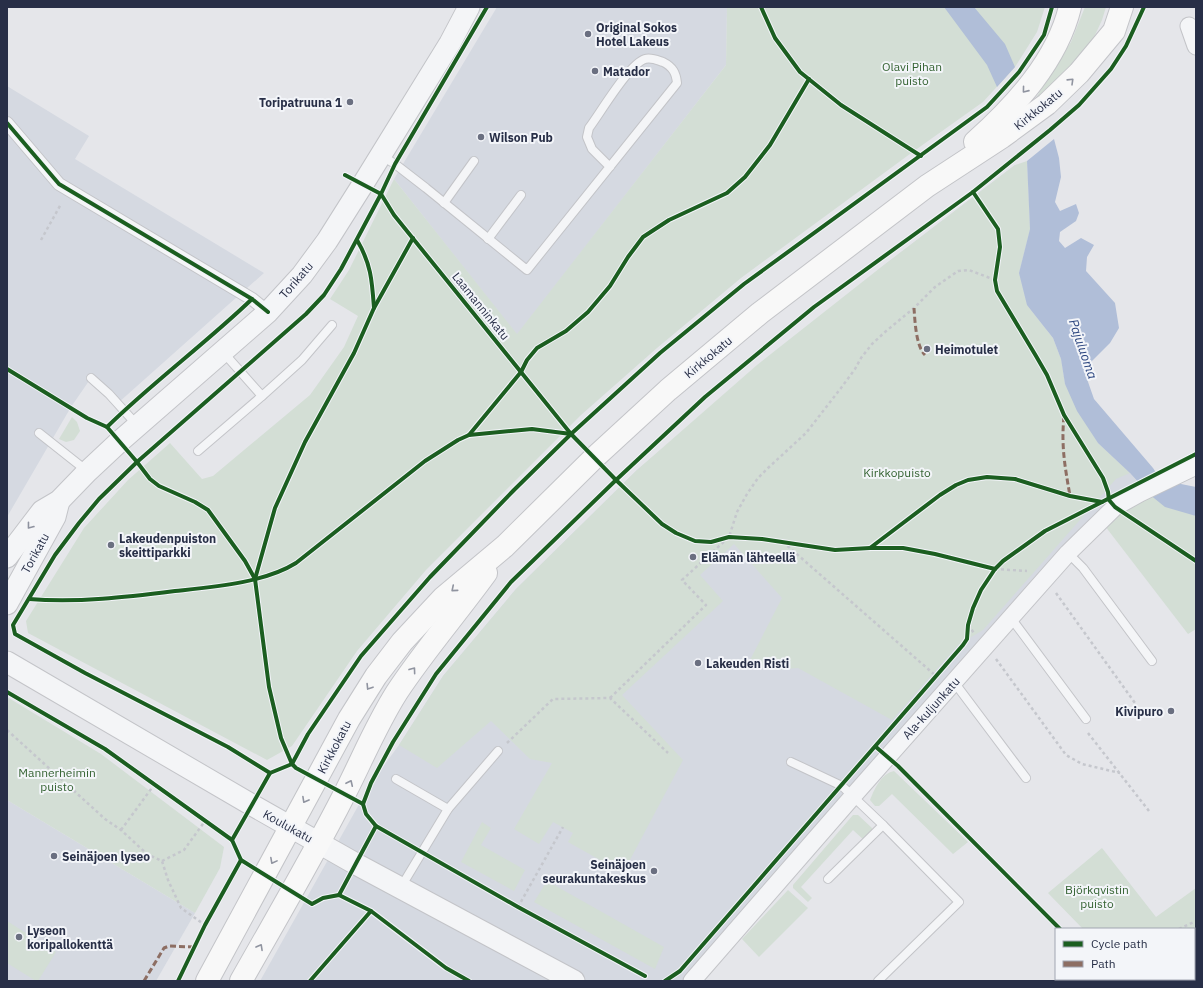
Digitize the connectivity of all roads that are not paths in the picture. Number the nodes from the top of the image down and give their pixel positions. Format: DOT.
graph roads {
  1 [pos="469,7"];
  2 [pos="1070,7"];
  3 [pos="1122,7"];
  4 [pos="1189,26"];
  5 [pos="1196,46"];
  6 [pos="7,123"];
  7 [pos="381,155"];
  8 [pos="474,161"];
  9 [pos="610,167"];
  10 [pos="927,186"];
  11 [pos="521,195"];
  12 [pos="444,203"];
  13 [pos="488,239"];
  14 [pos="268,312"];
  15 [pos="332,324"];
  16 [pos="223,352"];
  17 [pos="91,378"];
  18 [pos="262,396"];
  19 [pos="138,425"];
  20 [pos="39,433"];
  21 [pos="198,451"];
  22 [pos="1196,466"];
  23 [pos="88,471"];
  24 [pos="59,501"];
  25 [pos="505,546"];
  26 [pos="1068,553"];
  27 [pos="7,558"];
  28 [pos="7,604"];
  29 [pos="1011,618"];
  30 [pos="1152,661"];
  31 [pos="7,662"];
  32 [pos="954,682"];
  33 [pos="1086,719"];
  34 [pos="498,751"];
  35 [pos="791,762"];
  36 [pos="396,778"];
  37 [pos="1026,778"];
  38 [pos="853,796"];
  39 [pos="448,809"];
  40 [pos="883,825"];
  41 [pos="291,827"];
  42 [pos="318,842"];
  43 [pos="828,879"];
  44 [pos="400,888"];
  45 [pos="207,981"];
  46 [pos="242,981"];
  47 [pos="574,981"];
  48 [pos="692,981"];
  49 [pos="878,981"];
  1 -- 7 [label="street, Torikatu"];
  2 -- 10 [label="main road, Kirkkokatu, one-way"];
  10 -- 3 [label="main road, Kirkkokatu, one-way"];
  4 -- 5 [label="street"];
  6 -- 14 [label="street"];
  7 -- 12 [label="lane"];
  7 -- 14 [label="street, Torikatu"];
  8 -- 12 [label="lane"];
  9 -- 9 [label="lane"];
  9 -- 13 [label="lane"];
  10 -- 25 [label="main road, Kirkkokatu"];
  11 -- 13 [label="lane"];
  12 -- 13 [label="lane"];
  14 -- 16 [label="street, Torikatu"];
  15 -- 18 [label="lane"];
  16 -- 18 [label="lane"];
  16 -- 19 [label="street, Torikatu"];
  17 -- 19 [label="lane"];
  18 -- 21 [label="lane"];
  19 -- 23 [label="street, Torikatu"];
  20 -- 23 [label="lane"];
  22 -- 26 [label="street, Ala-kuljunkatu"];
  23 -- 24 [label="street, Torikatu"];
  24 -- 27 [label="street, Torikatu, one-way"];
  24 -- 28 [label="street, Torikatu"];
  25 -- 41 [label="main road, Kirkkokatu, one-way"];
  42 -- 25 [label="main road, Kirkkokatu, one-way"];
  26 -- 29 [label="street, Ala-kuljunkatu"];
  26 -- 30 [label="lane"];
  29 -- 32 [label="street, Ala-kuljunkatu"];
  29 -- 33 [label="lane"];
  31 -- 41 [label="street, Koulukatu"];
  32 -- 37 [label="lane"];
  32 -- 38 [label="street, Ala-kuljunkatu"];
  34 -- 39 [label="lane"];
  35 -- 38 [label="lane"];
  36 -- 39 [label="lane"];
  38 -- 40 [label="lane"];
  38 -- 48 [label="street, Ala-kuljunkatu"];
  39 -- 44 [label="lane"];
  40 -- 43 [label="lane"];
  40 -- 49 [label="lane"];
  41 -- 42 [label="street, Koulukatu"];
  41 -- 45 [label="main road, Kirkkokatu, one-way"];
  42 -- 44 [label="street, Koulukatu"];
  46 -- 42 [label="main road, Kirkkokatu, one-way"];
  44 -- 47 [label="street, Koulukatu"];
}
